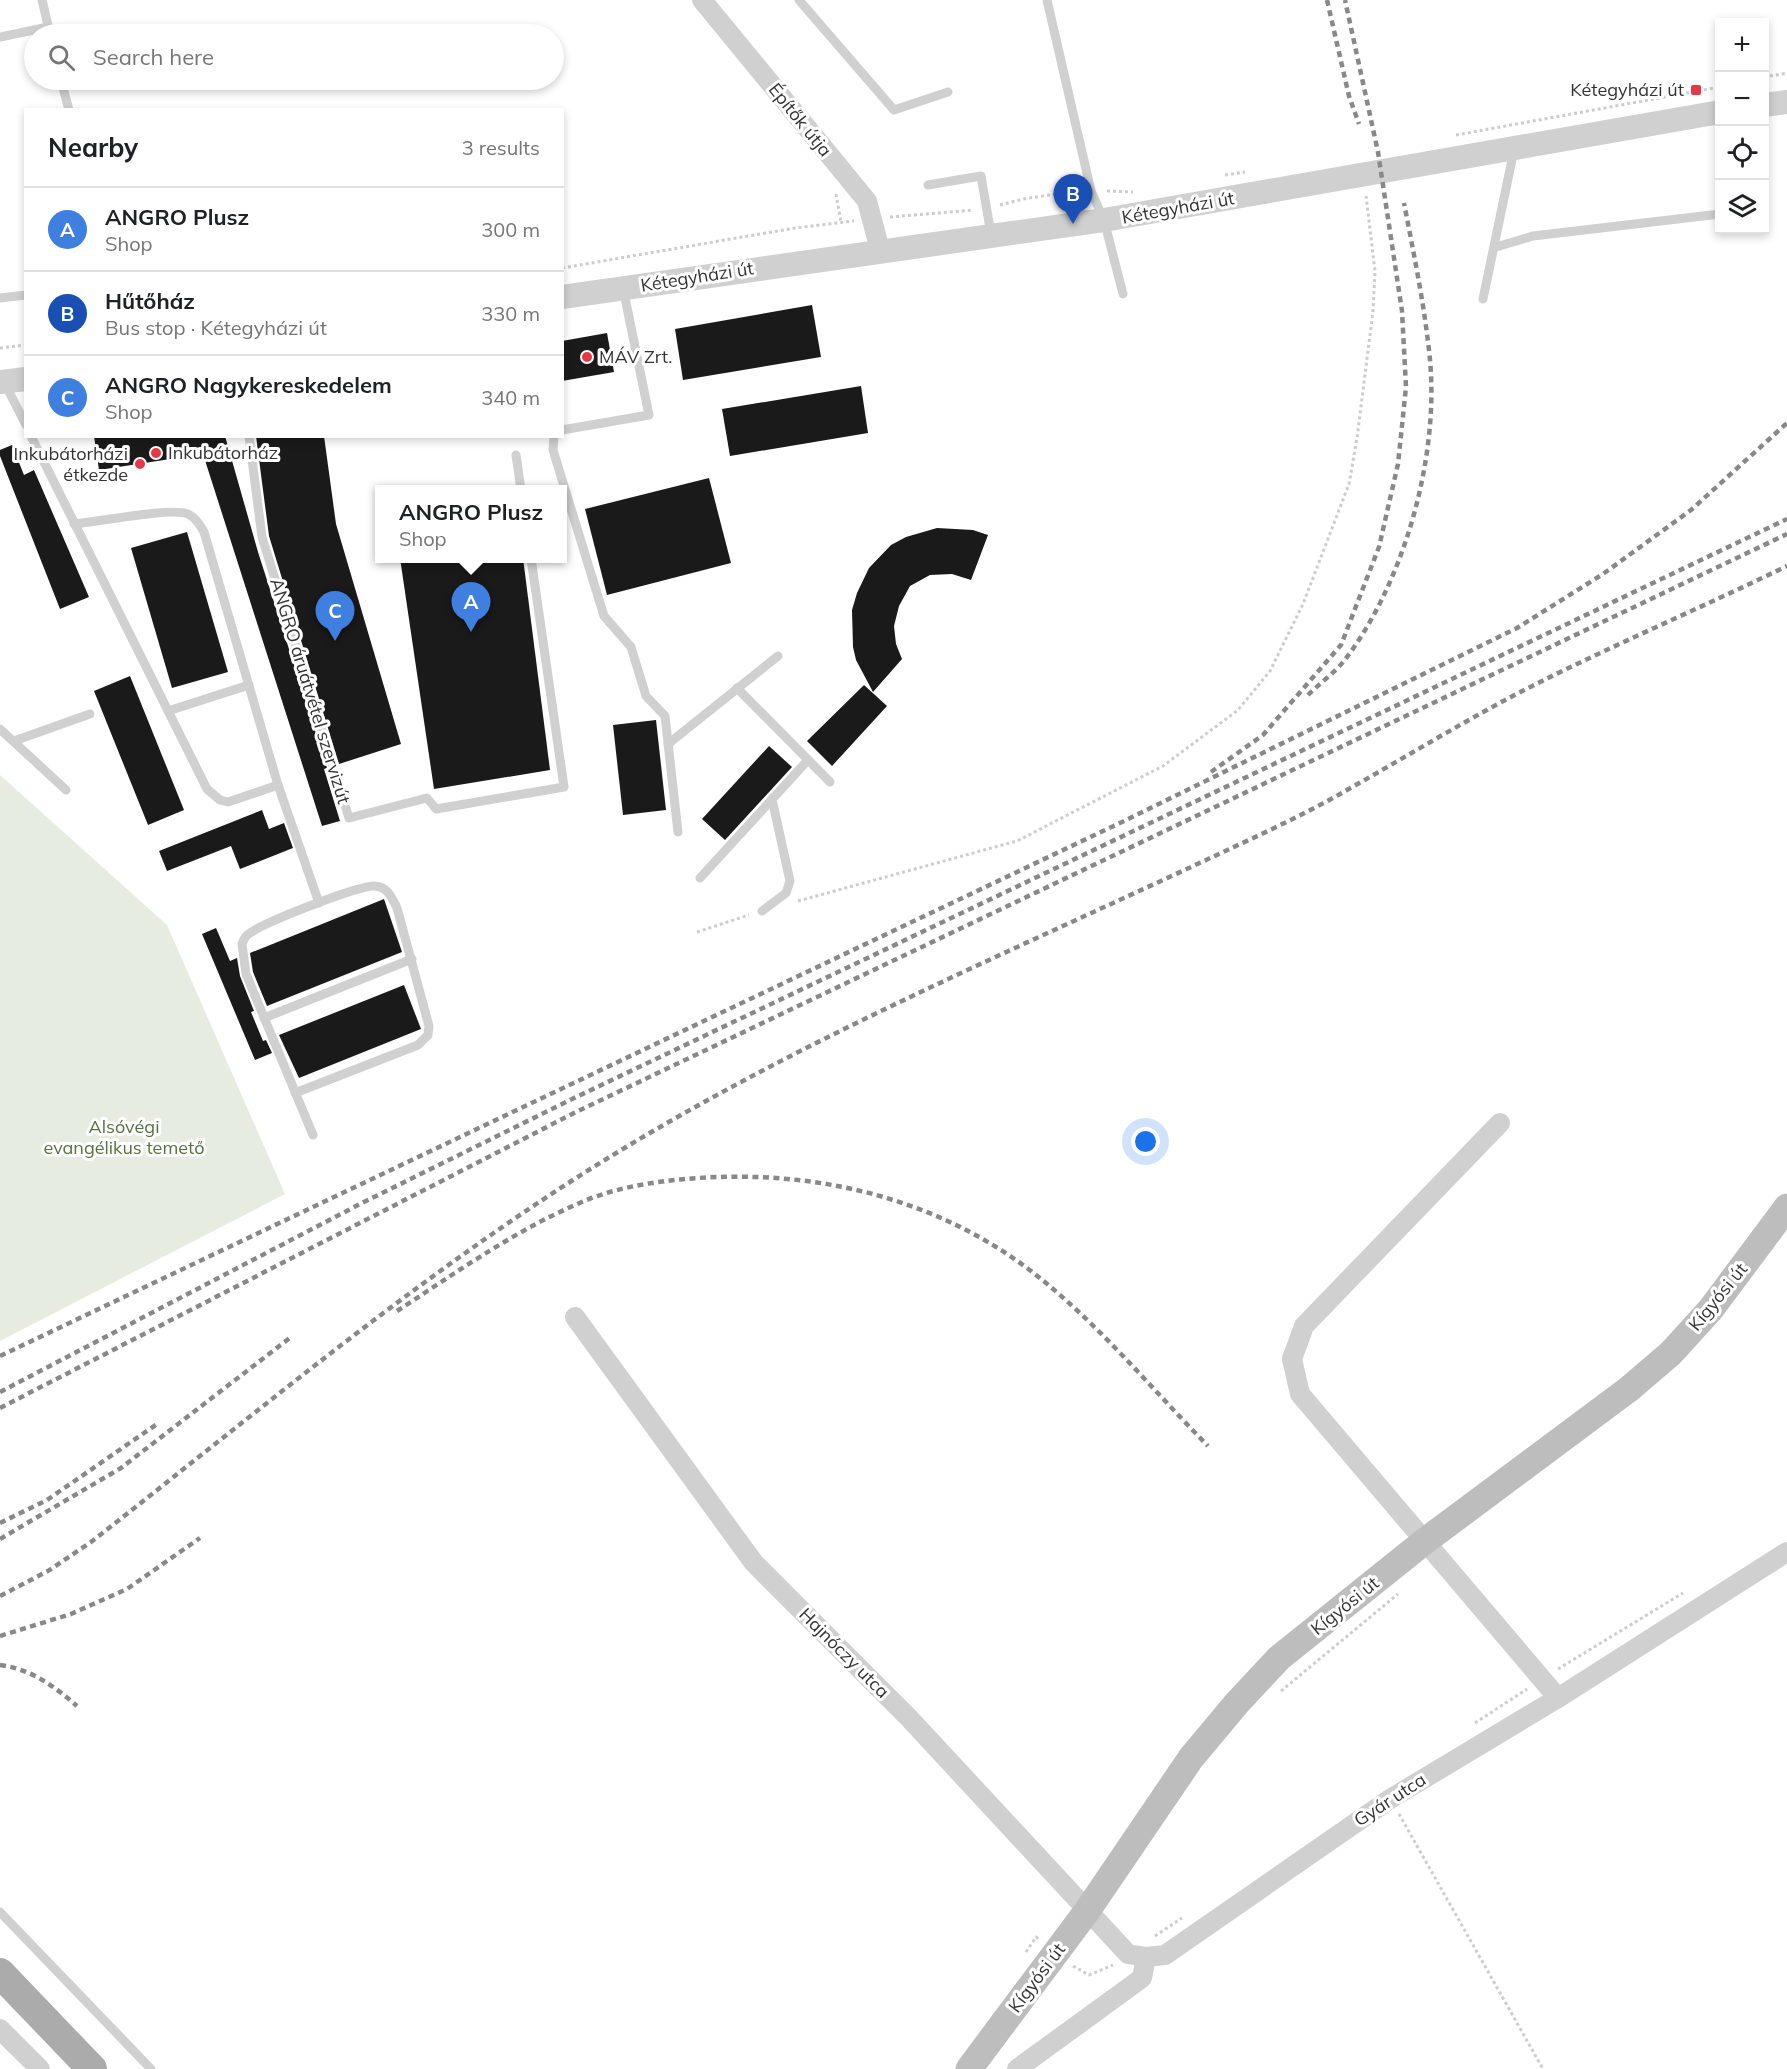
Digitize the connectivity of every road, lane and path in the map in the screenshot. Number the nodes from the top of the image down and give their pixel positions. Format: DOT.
graph roads {
  1 [pos="42,0"];
  2 [pos="702,0"];
  3 [pos="799,0"];
  4 [pos="1047,0"];
  5 [pos="47,24"];
  6 [pos="24,34"];
  7 [pos="0,37"];
  8 [pos="1787,73"];
  9 [pos="1769,76"];
  10 [pos="1715,88"];
  11 [pos="64,90"];
  12 [pos="948,92"];
  13 [pos="1787,102"];
  14 [pos="1769,104"];
  15 [pos="69,108"];
  16 [pos="1715,113"];
  17 [pos="1445,137"];
  18 [pos="1514,148"];
  19 [pos="1252,171"];
  20 [pos="1219,176"];
  21 [pos="1365,176"];
  22 [pos="928,185"];
  23 [pos="1144,190"];
  24 [pos="1091,191"];
  25 [pos="986,209"];
  26 [pos="1715,214"];
  27 [pos="873,218"];
  28 [pos="1104,220"];
  29 [pos="991,234"];
  30 [pos="1496,247"];
  31 [pos="880,250"];
  32 [pos="564,268"];
  33 [pos="623,288"];
  34 [pos="1124,294"];
  35 [pos="24,295"];
  36 [pos="564,297"];
  37 [pos="0,298"];
  38 [pos="1483,298"];
  39 [pos="24,345"];
  40 [pos="0,348"];
  41 [pos="10,381"];
  42 [pos="24,420"];
  43 [pos="564,430"];
  44 [pos="32,438"];
  45 [pos="249,438"];
  46 [pos="554,438"];
  47 [pos="516,455"];
  48 [pos="520,485"];
  49 [pos="564,485"];
  50 [pos="567,496"];
  51 [pos="74,524"];
  52 [pos="532,563"];
  53 [pos="778,656"];
  54 [pos="249,686"];
  55 [pos="737,688"];
  56 [pos="168,711"];
  57 [pos="90,714"];
  58 [pos="0,729"];
  59 [pos="14,741"];
  60 [pos="668,744"];
  61 [pos="808,760"];
  62 [pos="830,782"];
  63 [pos="278,785"];
  64 [pos="66,790"];
  65 [pos="771,799"];
  66 [pos="678,832"];
  67 [pos="700,878"];
  68 [pos="319,903"];
  69 [pos="762,911"];
  70 [pos="697,932"];
  71 [pos="412,958"];
  72 [pos="264,1018"];
  73 [pos="295,1093"];
  74 [pos="1500,1123"];
  75 [pos="313,1135"];
  76 [pos="1787,1207"];
  77 [pos="575,1317"];
  78 [pos="1425,1541"];
  79 [pos="1787,1552"];
  80 [pos="1405,1589"];
  81 [pos="1685,1592"];
  82 [pos="1543,1679"];
  83 [pos="1280,1692"];
  84 [pos="1558,1698"];
  85 [pos="1474,1725"];
  86 [pos="1390,1798"];
  87 [pos="1088,1911"];
  88 [pos="0,1912"];
  89 [pos="1187,1915"];
  90 [pos="1137,1955"];
  91 [pos="1023,1956"];
  92 [pos="1069,1963"];
  93 [pos="0,1973"];
  94 [pos="0,2029"];
  95 [pos="40,2069"];
  96 [pos="92,2069"];
  97 [pos="151,2069"];
  98 [pos="969,2069"];
  99 [pos="1017,2069"];
  100 [pos="1543,2069"];
  1 -- 5 [label="lane"];
  2 -- 27 [label="street, Építők útja"];
  3 -- 12 [label="lane"];
  4 -- 24 [label="lane"];
  6 -- 7 [label="lane"];
  8 -- 9 [label="path"];
  10 -- 17 [label="path"];
  11 -- 15 [label="lane"];
  13 -- 14 [label="street"];
  16 -- 18 [label="street, Kétegyházi út"];
  18 -- 21 [label="street, Kétegyházi út"];
  18 -- 30 [label="lane"];
  19 -- 20 [label="path"];
  21 -- 28 [label="street, Kétegyházi út"];
  21 -- 69 [label="path"];
  22 -- 25 [label="lane"];
  23 -- 24 [label="path"];
  24 -- 25 [label="path"];
  24 -- 28 [label="lane"];
  25 -- 27 [label="path"];
  25 -- 29 [label="lane"];
  26 -- 30 [label="lane"];
  27 -- 31 [label="street, Építők útja"];
  27 -- 32 [label="path"];
  28 -- 29 [label="street, Kétegyházi út"];
  28 -- 34 [label="lane"];
  29 -- 31 [label="street, Kétegyházi út"];
  30 -- 38 [label="lane"];
  31 -- 33 [label="street, Kétegyházi út"];
  33 -- 36 [label="street, Kétegyházi út"];
  33 -- 43 [label="lane"];
  35 -- 37 [label="lane"];
  39 -- 40 [label="path"];
  41 -- 42 [label="lane"];
  44 -- 51 [label="lane"];
  45 -- 52 [label="lane, ANGRO áruátvétel szervizút"];
  46 -- 49 [label="lane"];
  47 -- 48 [label="lane"];
  50 -- 60 [label="lane"];
  51 -- 54 [label="lane"];
  51 -- 56 [label="lane"];
  53 -- 55 [label="lane"];
  54 -- 56 [label="lane"];
  54 -- 63 [label="lane"];
  55 -- 60 [label="lane"];
  55 -- 61 [label="lane"];
  56 -- 63 [label="lane"];
  57 -- 59 [label="lane"];
  58 -- 59 [label="lane"];
  59 -- 64 [label="lane"];
  60 -- 66 [label="lane"];
  61 -- 62 [label="lane"];
  61 -- 65 [label="lane"];
  63 -- 68 [label="lane"];
  65 -- 67 [label="lane"];
  65 -- 69 [label="lane"];
  68 -- 71 [label="lane"];
  68 -- 72 [label="lane"];
  69 -- 70 [label="path"];
  71 -- 72 [label="lane"];
  71 -- 73 [label="lane"];
  72 -- 73 [label="lane"];
  73 -- 75 [label="lane"];
  74 -- 78 [label="street"];
  76 -- 78 [label="main road, Kígyósi út"];
  77 -- 87 [label="street, Hajnóczy utca"];
  78 -- 82 [label="street"];
  78 -- 87 [label="main road, Kígyósi út"];
  79 -- 84 [label="street, Gyár utca"];
  80 -- 83 [label="path"];
  81 -- 82 [label="path"];
  82 -- 84 [label="street"];
  82 -- 85 [label="path"];
  84 -- 86 [label="street, Gyár utca"];
  86 -- 90 [label="street, Gyár utca"];
  86 -- 100 [label="path"];
  87 -- 90 [label="street, Hajnóczy utca"];
  87 -- 92 [label="main road, Kígyósi út"];
  88 -- 97 [label="lane"];
  89 -- 90 [label="path"];
  90 -- 92 [label="path"];
  90 -- 99 [label="street"];
  91 -- 92 [label="path"];
  92 -- 98 [label="main road, Kígyósi út"];
  93 -- 96 [label="main road"];
  94 -- 95 [label="street"];
}
